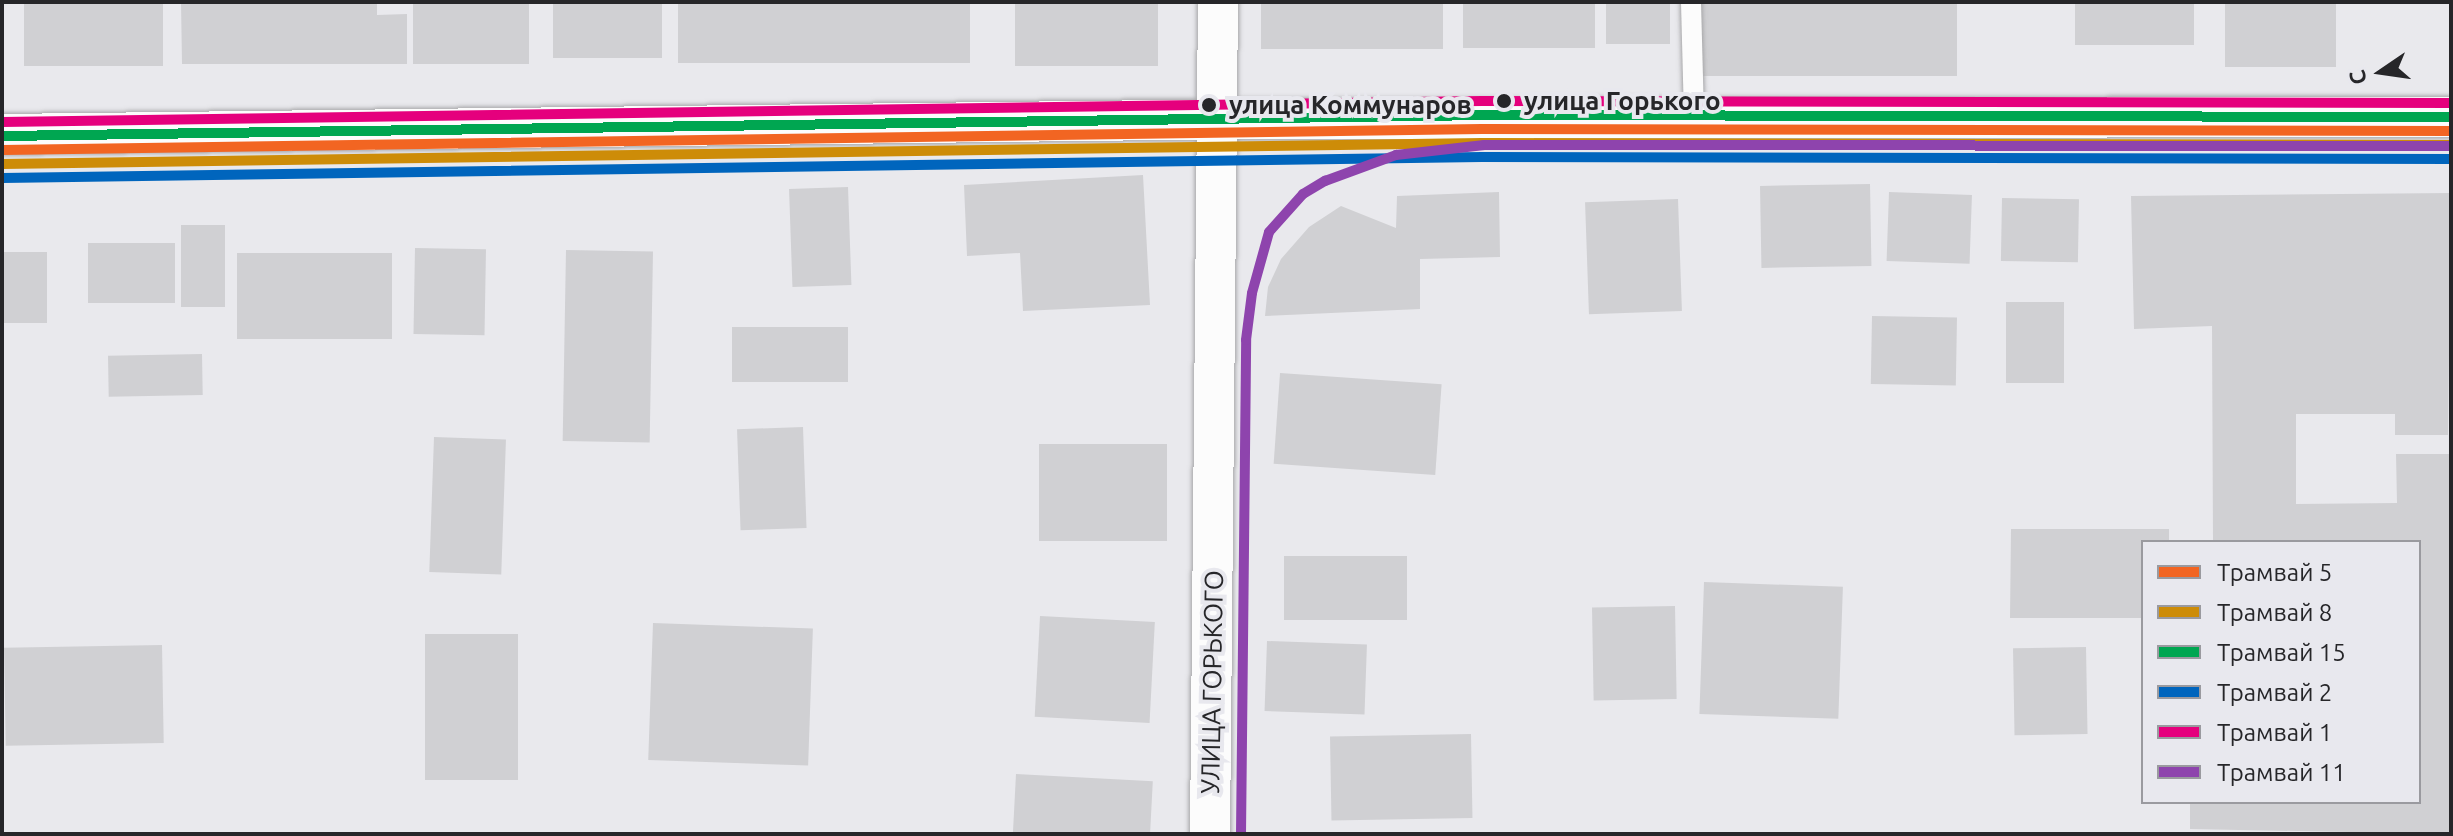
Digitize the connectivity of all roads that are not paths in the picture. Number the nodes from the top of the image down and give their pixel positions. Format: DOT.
graph roads {
  1 [pos="1218,2"];
  2 [pos="1691,2"];
  3 [pos="1694,116"];
  4 [pos="2451,117"];
  5 [pos="1219,120"];
  6 [pos="2,134"];
  7 [pos="1210,834"];
  1 -- 5 [label="street, УЛИЦА ГОРЬКОГО"];
  2 -- 3 [label="lane"];
  3 -- 4 [label="street"];
  3 -- 5 [label="street"];
  5 -- 6 [label="street"];
  5 -- 7 [label="street, УЛИЦА ГОРЬКОГО"];
}
